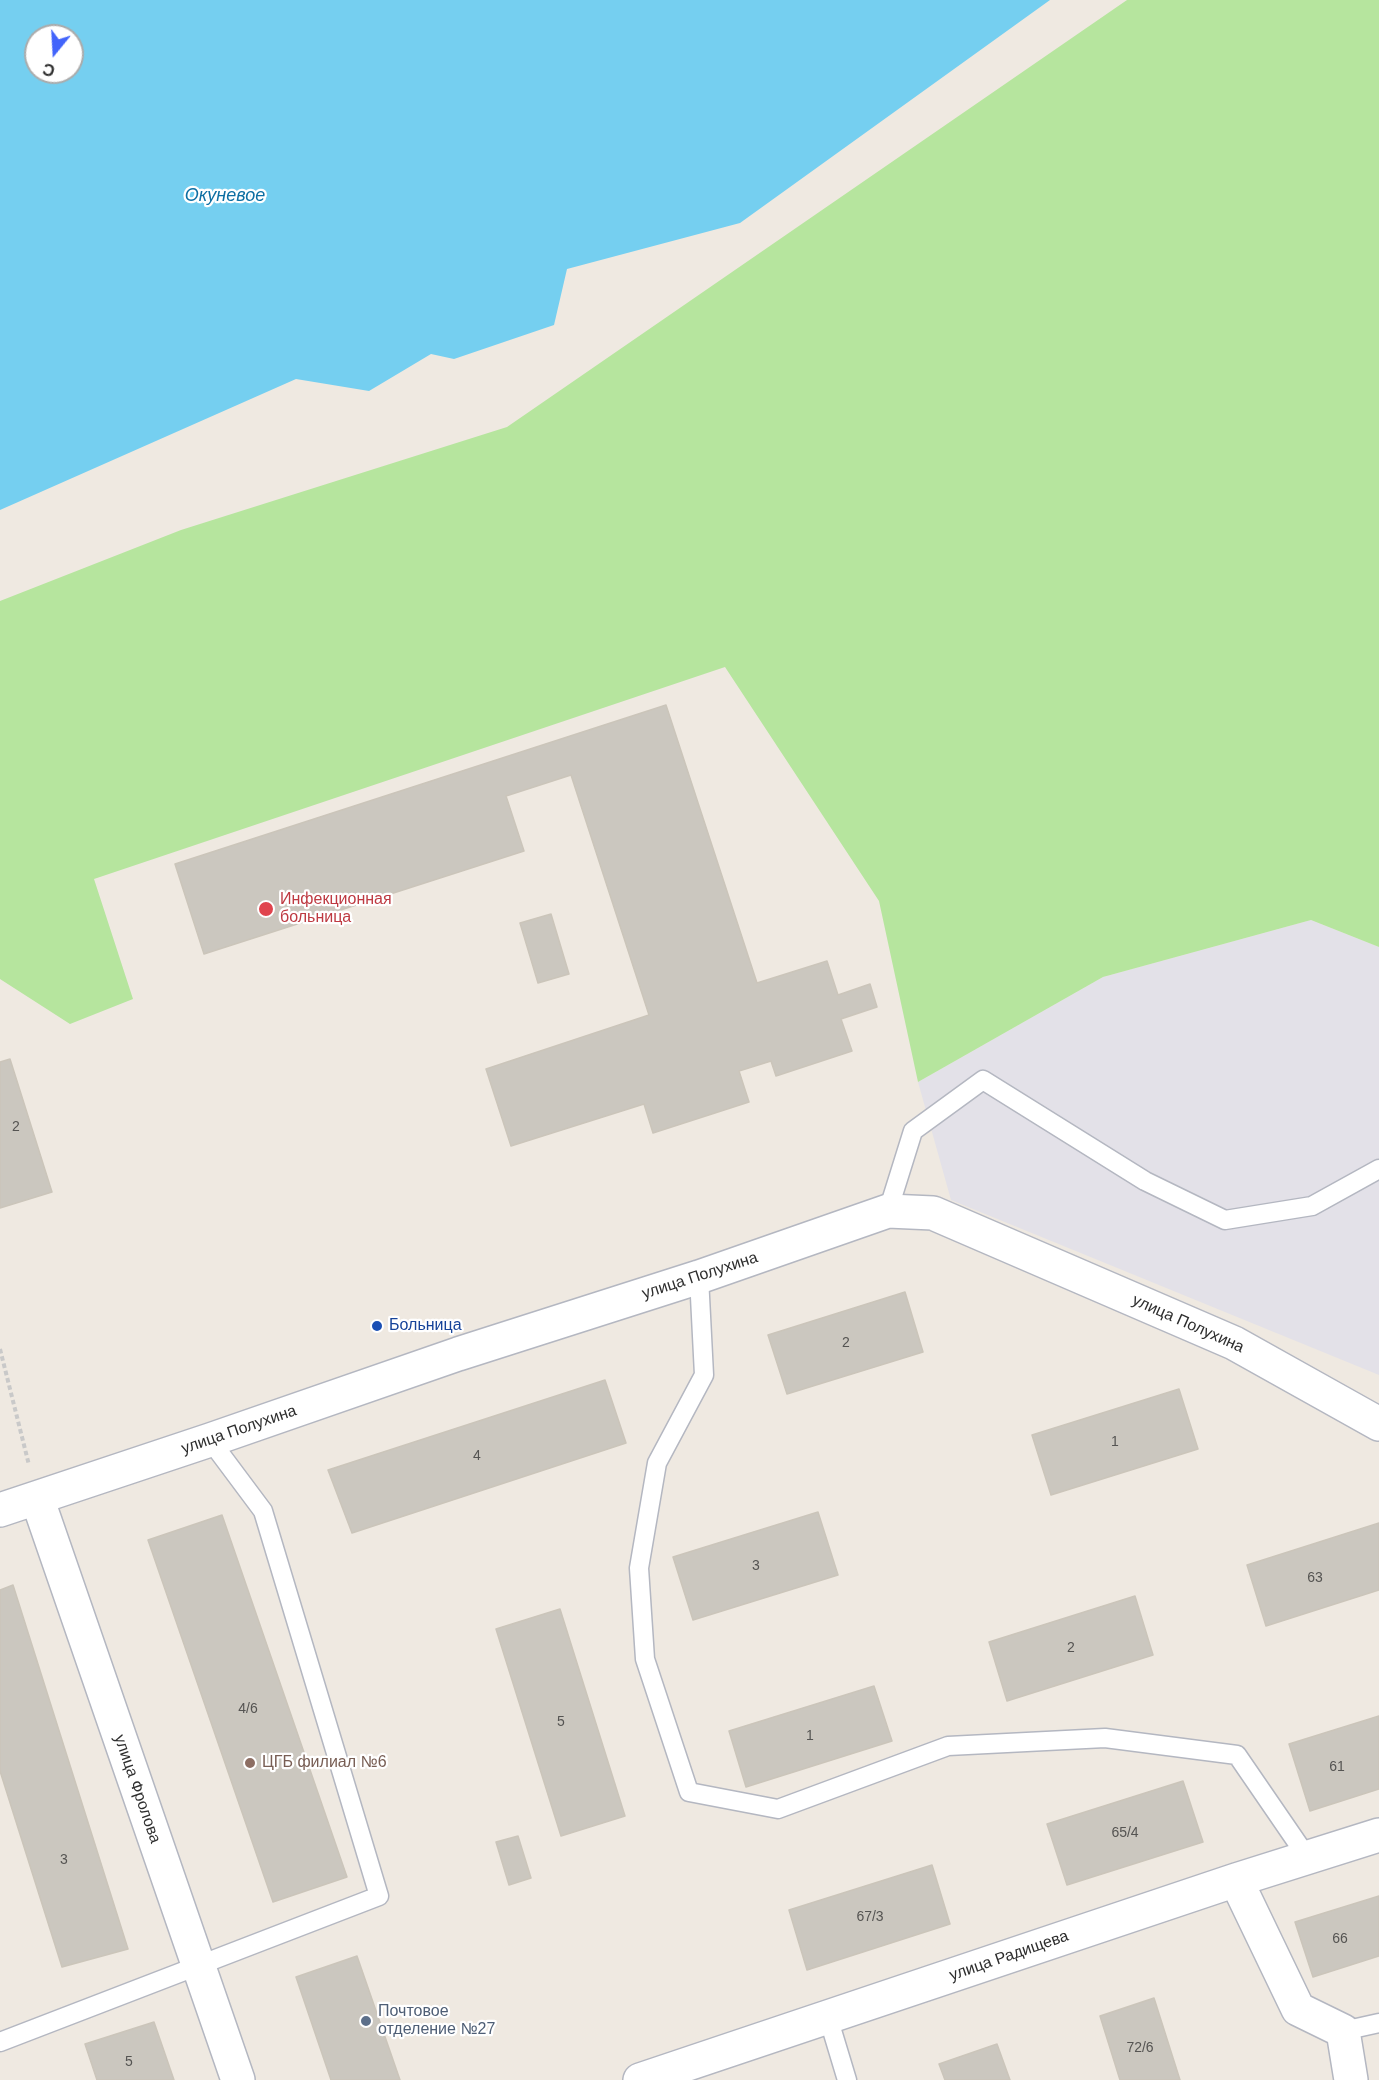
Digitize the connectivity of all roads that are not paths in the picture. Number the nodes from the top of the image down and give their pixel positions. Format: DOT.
graph roads {
  1 [pos="1379,1169"];
  2 [pos="888,1211"];
  3 [pos="699,1277"];
  4 [pos="1379,1424"];
  5 [pos="210,1440"];
  6 [pos="37,1498"];
  7 [pos="0,1510"];
  8 [pos="1379,1835"];
  9 [pos="1307,1857"];
  10 [pos="1236,1880"];
  11 [pos="198,1965"];
  12 [pos="828,2017"];
  13 [pos="1379,2023"];
  14 [pos="1343,2031"];
  15 [pos="0,2042"];
  16 [pos="238,2080"];
  17 [pos="640,2080"];
  18 [pos="848,2080"];
  19 [pos="1351,2080"];
  1 -- 2 [label="lane"];
  2 -- 3 [label="street, улица Полухина"];
  2 -- 4 [label="street, улица Полухина"];
  3 -- 5 [label="street, улица Полухина"];
  3 -- 9 [label="lane"];
  5 -- 6 [label="street, улица Полухина"];
  5 -- 11 [label="lane"];
  6 -- 7 [label="street, улица Полухина"];
  6 -- 11 [label="street, улица Фролова"];
  8 -- 9 [label="street, улица Радищева"];
  9 -- 10 [label="street, улица Радищева"];
  10 -- 12 [label="street, улица Радищева"];
  10 -- 14 [label="street"];
  11 -- 15 [label="lane"];
  11 -- 16 [label="street, улица Фролова"];
  12 -- 17 [label="street, улица Радищева"];
  12 -- 18 [label="lane"];
  13 -- 14 [label="lane"];
  14 -- 19 [label="street"];
}
